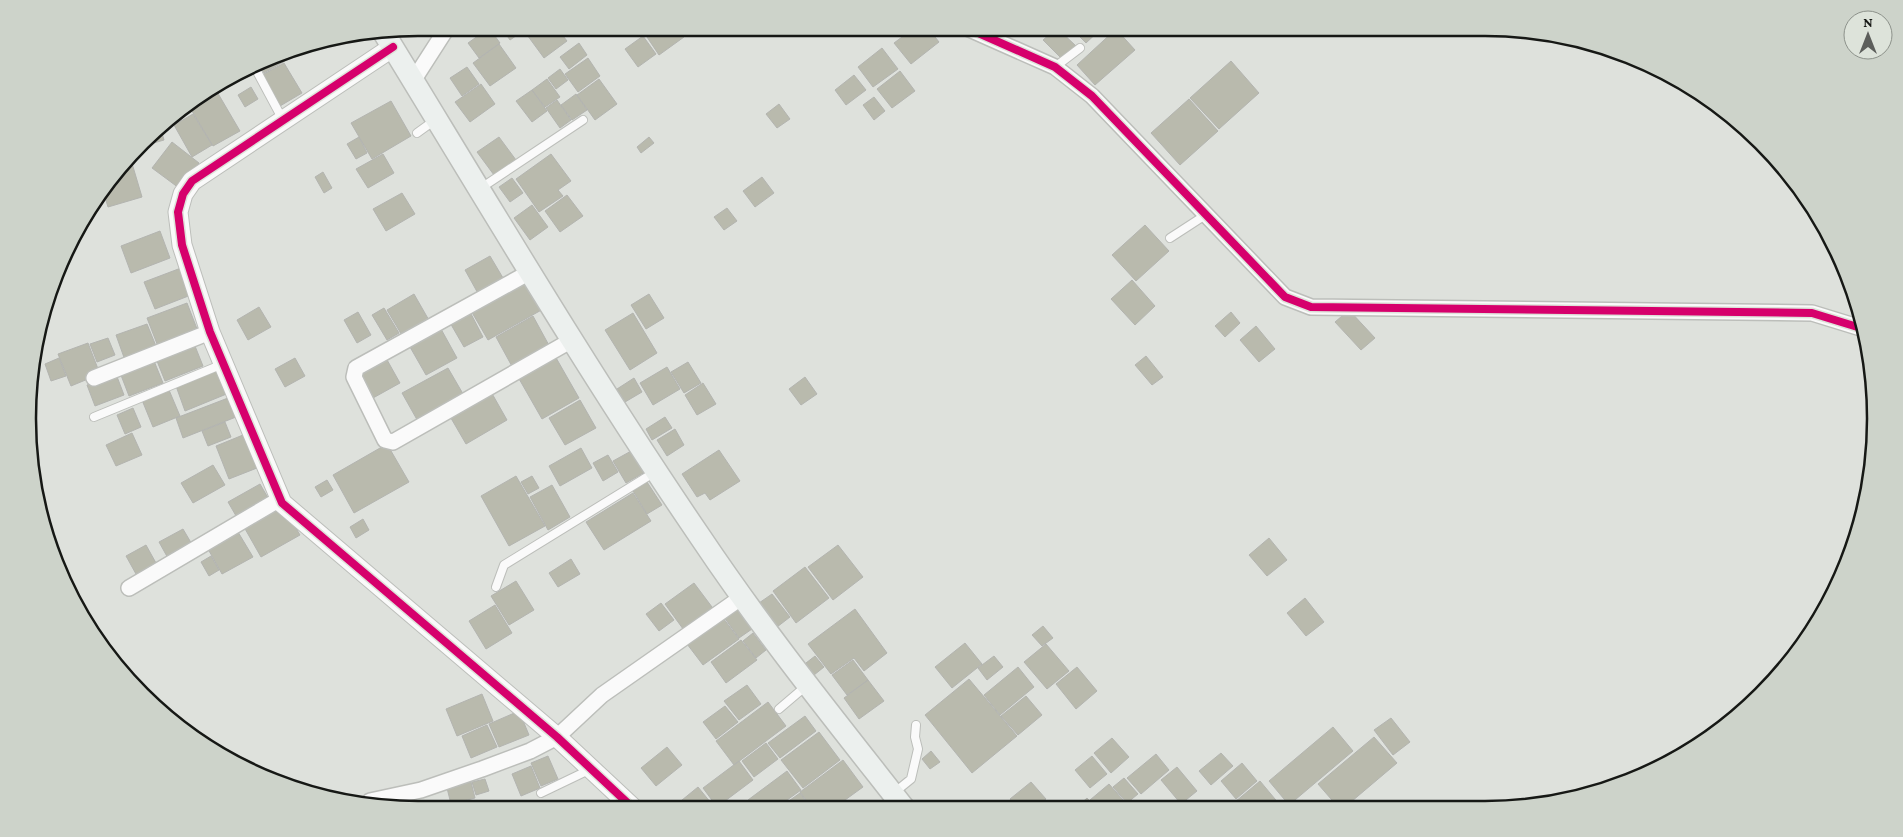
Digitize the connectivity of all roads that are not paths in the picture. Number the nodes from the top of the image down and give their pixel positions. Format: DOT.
graph roads {
  1 [pos="442,36"];
  2 [pos="985,36"];
  3 [pos="388,40"];
  4 [pos="1080,48"];
  5 [pos="1055,67"];
  6 [pos="257,72"];
  7 [pos="414,81"];
  8 [pos="437,119"];
  9 [pos="283,120"];
  10 [pos="583,120"];
  11 [pos="417,133"];
  12 [pos="480,189"];
  13 [pos="1207,214"];
  14 [pos="1170,238"];
  15 [pos="530,272"];
  16 [pos="1855,326"];
  17 [pos="210,332"];
  18 [pos="572,340"];
  19 [pos="223,364"];
  20 [pos="94,378"];
  21 [pos="94,417"];
  22 [pos="657,471"];
  23 [pos="280,499"];
  24 [pos="496,587"];
  25 [pos="129,588"];
  26 [pos="742,597"];
  27 [pos="808,684"];
  28 [pos="778,709"];
  29 [pos="916,725"];
  30 [pos="557,737"];
  31 [pos="592,769"];
  32 [pos="541,793"];
  33 [pos="384,799"];
  34 [pos="626,801"];
  35 [pos="896,801"];
  36 [pos="899,801"];
  1 -- 7 [label="street"];
  2 -- 5 [label="street"];
  3 -- 7 [label="main road"];
  3 -- 9 [label="street"];
  4 -- 5 [label="lane"];
  5 -- 13 [label="street"];
  6 -- 9 [label="lane"];
  7 -- 8 [label="main road"];
  8 -- 11 [label="lane"];
  8 -- 12 [label="main road"];
  9 -- 17 [label="street"];
  10 -- 12 [label="lane"];
  12 -- 15 [label="main road"];
  13 -- 14 [label="lane"];
  13 -- 16 [label="street"];
  15 -- 18 [label="main road"];
  15 -- 18 [label="street"];
  17 -- 19 [label="street"];
  17 -- 20 [label="street"];
  18 -- 22 [label="main road"];
  19 -- 21 [label="lane"];
  19 -- 23 [label="street"];
  22 -- 24 [label="lane"];
  22 -- 26 [label="main road"];
  23 -- 25 [label="street"];
  23 -- 30 [label="street"];
  26 -- 27 [label="main road"];
  26 -- 30 [label="street"];
  27 -- 28 [label="lane"];
  27 -- 35 [label="main road"];
  29 -- 36 [label="lane"];
  30 -- 31 [label="street"];
  30 -- 33 [label="street"];
  31 -- 32 [label="lane"];
  31 -- 34 [label="street"];
}
